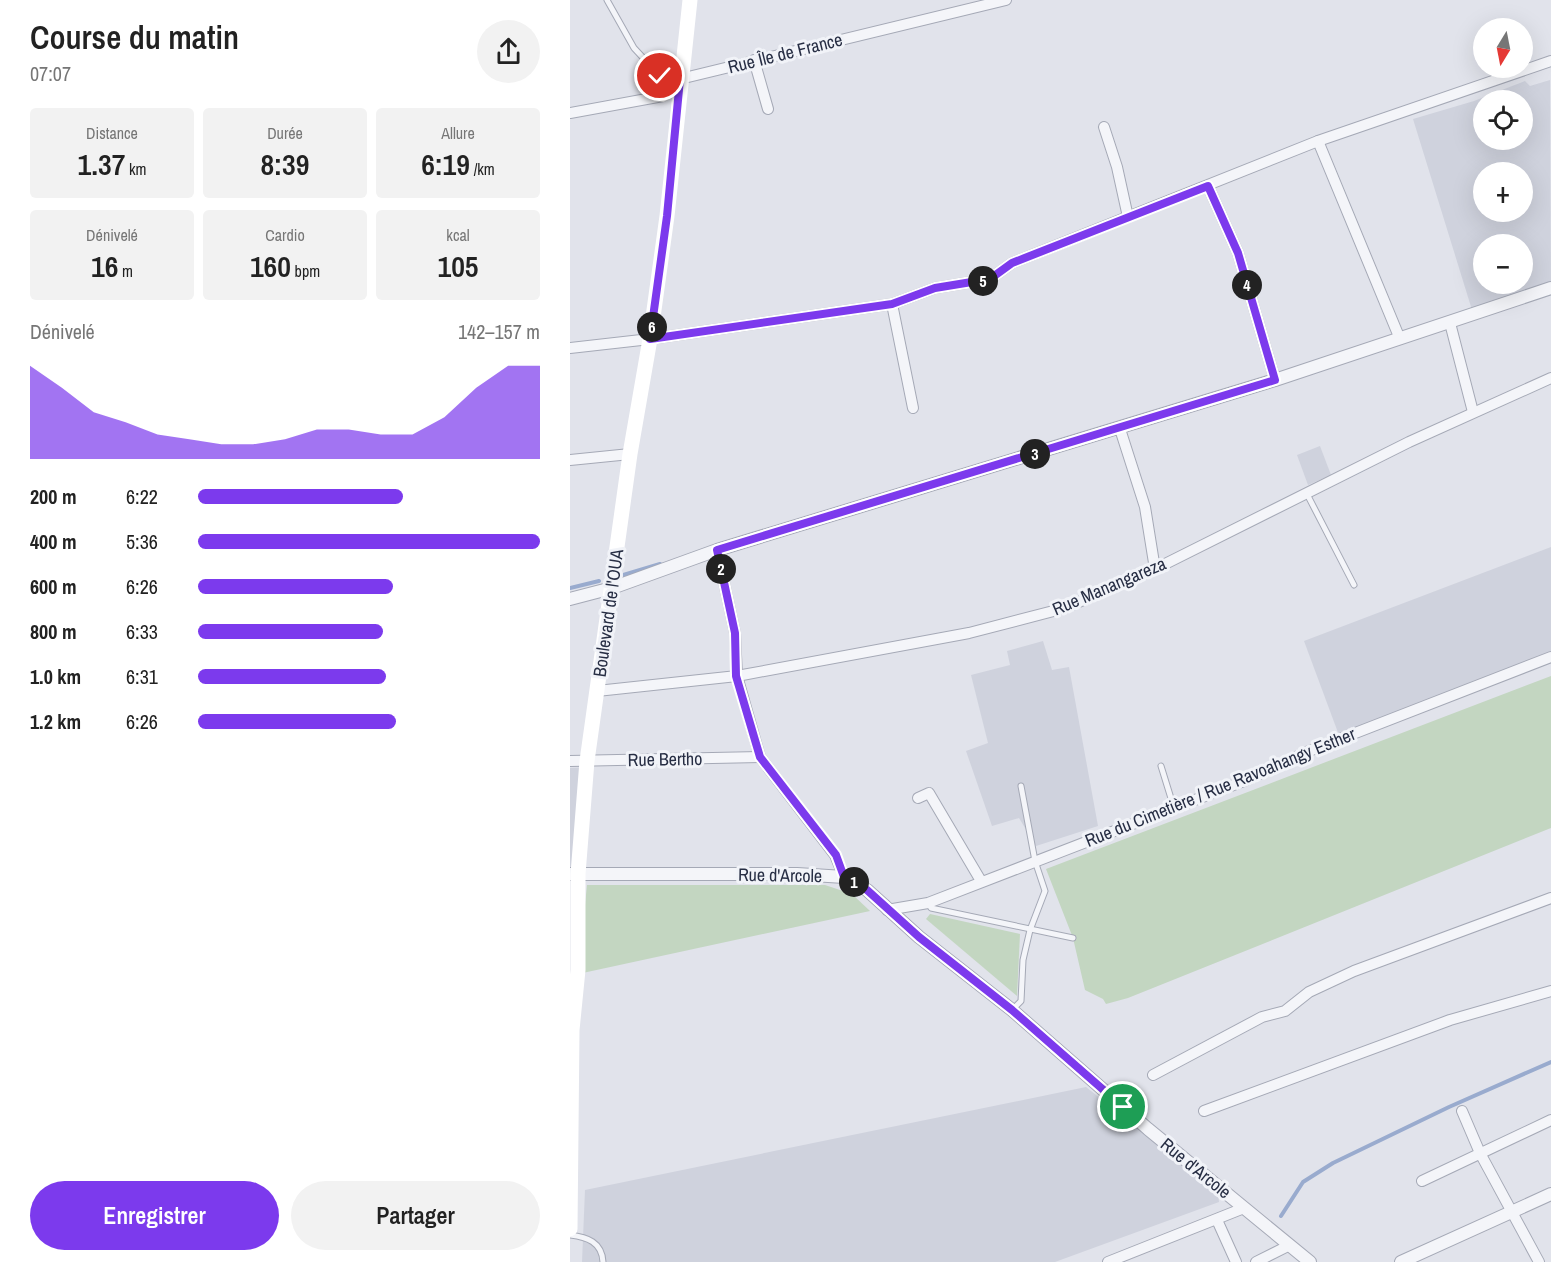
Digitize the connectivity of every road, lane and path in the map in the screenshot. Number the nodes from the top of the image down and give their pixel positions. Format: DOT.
graph roads {
  1 [pos="607,0"];
  2 [pos="690,0"];
  3 [pos="1006,0"];
  4 [pos="754,60"];
  5 [pos="1551,61"];
  6 [pos="680,79"];
  7 [pos="663,96"];
  8 [pos="768,109"];
  9 [pos="570,113"];
  10 [pos="1104,127"];
  11 [pos="1318,141"];
  12 [pos="1208,186"];
  13 [pos="1128,217"];
  14 [pos="1551,288"];
  15 [pos="892,304"];
  16 [pos="1450,323"];
  17 [pos="650,339"];
  18 [pos="1400,339"];
  19 [pos="570,348"];
  20 [pos="1551,378"];
  21 [pos="1275,380"];
  22 [pos="913,408"];
  23 [pos="1473,412"];
  24 [pos="1120,429"];
  25 [pos="630,454"];
  26 [pos="570,460"];
  27 [pos="1307,495"];
  28 [pos="717,550"];
  29 [pos="1155,569"];
  30 [pos="1354,585"];
  31 [pos="612,588"];
  32 [pos="570,598"];
  33 [pos="1551,657"];
  34 [pos="736,676"];
  35 [pos="597,692"];
  36 [pos="760,757"];
  37 [pos="570,760"];
  38 [pos="587,760"];
  39 [pos="1161,766"];
  40 [pos="1021,786"];
  41 [pos="918,798"];
  42 [pos="1174,808"];
  43 [pos="1035,861"];
  44 [pos="574,874"];
  45 [pos="844,877"];
  46 [pos="981,881"];
  47 [pos="1551,898"];
  48 [pos="928,903"];
  49 [pos="887,910"];
  50 [pos="1030,930"];
  51 [pos="1073,938"];
  52 [pos="570,956"];
  53 [pos="578,970"];
  54 [pos="573,988"];
  55 [pos="1551,991"];
  56 [pos="1012,1010"];
  57 [pos="1153,1075"];
  58 [pos="572,1111"];
  59 [pos="1204,1111"];
  60 [pos="1462,1111"];
  61 [pos="1551,1120"];
  62 [pos="1480,1153"];
  63 [pos="1422,1181"];
  64 [pos="1551,1194"];
  65 [pos="1245,1208"];
  66 [pos="1511,1213"];
  67 [pos="570,1220"];
  68 [pos="1217,1220"];
  69 [pos="570,1230"];
  70 [pos="570,1235"];
  71 [pos="1290,1245"];
  72 [pos="603,1262"];
  73 [pos="1108,1262"];
  74 [pos="1236,1262"];
  75 [pos="1256,1262"];
  76 [pos="1310,1262"];
  77 [pos="1401,1262"];
  78 [pos="1539,1262"];
  1 -- 7 [label="lane"];
  2 -- 6 [label="main road, Boulevard de l'OUA"];
  3 -- 4 [label="street, Rue Île de France"];
  4 -- 6 [label="street, Rue Île de France"];
  4 -- 8 [label="street"];
  5 -- 11 [label="street"];
  6 -- 7 [label="street"];
  6 -- 17 [label="main road, Boulevard de l'OUA"];
  7 -- 9 [label="street"];
  10 -- 13 [label="street"];
  11 -- 12 [label="street"];
  11 -- 18 [label="street"];
  12 -- 13 [label="street"];
  12 -- 21 [label="street"];
  13 -- 15 [label="street"];
  14 -- 16 [label="street"];
  15 -- 17 [label="street"];
  15 -- 22 [label="street"];
  16 -- 18 [label="street"];
  16 -- 23 [label="street"];
  17 -- 19 [label="street"];
  17 -- 25 [label="main road, Boulevard de l'OUA"];
  18 -- 21 [label="street"];
  20 -- 23 [label="street, Rue Manangareza"];
  21 -- 24 [label="street"];
  23 -- 27 [label="street, Rue Manangareza"];
  24 -- 28 [label="street"];
  24 -- 29 [label="street"];
  25 -- 26 [label="street"];
  25 -- 31 [label="main road, Boulevard de l'OUA"];
  27 -- 29 [label="street, Rue Manangareza"];
  27 -- 30 [label="lane"];
  28 -- 31 [label="street"];
  28 -- 34 [label="street"];
  29 -- 34 [label="street, Rue Manangareza"];
  31 -- 32 [label="street"];
  31 -- 35 [label="main road, Boulevard de l'OUA"];
  33 -- 42 [label="street, Rue du Cimetière / Rue Ravoahangy Esther"];
  34 -- 35 [label="street, Rue Manangareza"];
  34 -- 36 [label="street"];
  35 -- 38 [label="main road, Boulevard de l'OUA"];
  36 -- 38 [label="street, Rue Bertho"];
  36 -- 45 [label="street"];
  37 -- 38 [label="street, Rue Bertho"];
  38 -- 44 [label="main road, Boulevard de l'OUA"];
  39 -- 42 [label="lane"];
  40 -- 43 [label="lane"];
  41 -- 46 [label="street"];
  42 -- 43 [label="street, Rue du Cimetière / Rue Ravoahangy Esther"];
  43 -- 46 [label="street, Rue du Cimetière / Rue Ravoahangy Esther"];
  43 -- 50 [label="lane"];
  44 -- 45 [label="street, Rue d'Arcole"];
  44 -- 53 [label="main road, Boulevard de l'OUA"];
  45 -- 49 [label="street, Rue d'Arcole"];
  46 -- 48 [label="street, Rue du Cimetière / Rue Ravoahangy Esther"];
  47 -- 57 [label="street"];
  48 -- 49 [label="street, Rue du Cimetière / Rue Ravoahangy Esther"];
  48 -- 50 [label="lane"];
  49 -- 56 [label="street, Rue d'Arcole"];
  50 -- 51 [label="lane"];
  50 -- 56 [label="lane"];
  52 -- 53 [label="lane"];
  53 -- 54 [label="main road, Boulevard de l'OUA"];
  54 -- 58 [label="main road, Boulevard de l'OUA"];
  55 -- 59 [label="street"];
  56 -- 65 [label="street, Rue d'Arcole"];
  58 -- 67 [label="main road, Boulevard de l'OUA"];
  60 -- 62 [label="street"];
  61 -- 62 [label="street"];
  62 -- 63 [label="street"];
  62 -- 66 [label="street"];
  64 -- 66 [label="street"];
  65 -- 68 [label="street"];
  65 -- 71 [label="street, Rue d'Arcole"];
  66 -- 77 [label="street"];
  66 -- 78 [label="street"];
  67 -- 69 [label="main road, Boulevard de l'OUA"];
  68 -- 73 [label="street"];
  68 -- 74 [label="street"];
  70 -- 72 [label="lane"];
  71 -- 75 [label="street"];
  71 -- 76 [label="street, Rue d'Arcole"];
}
